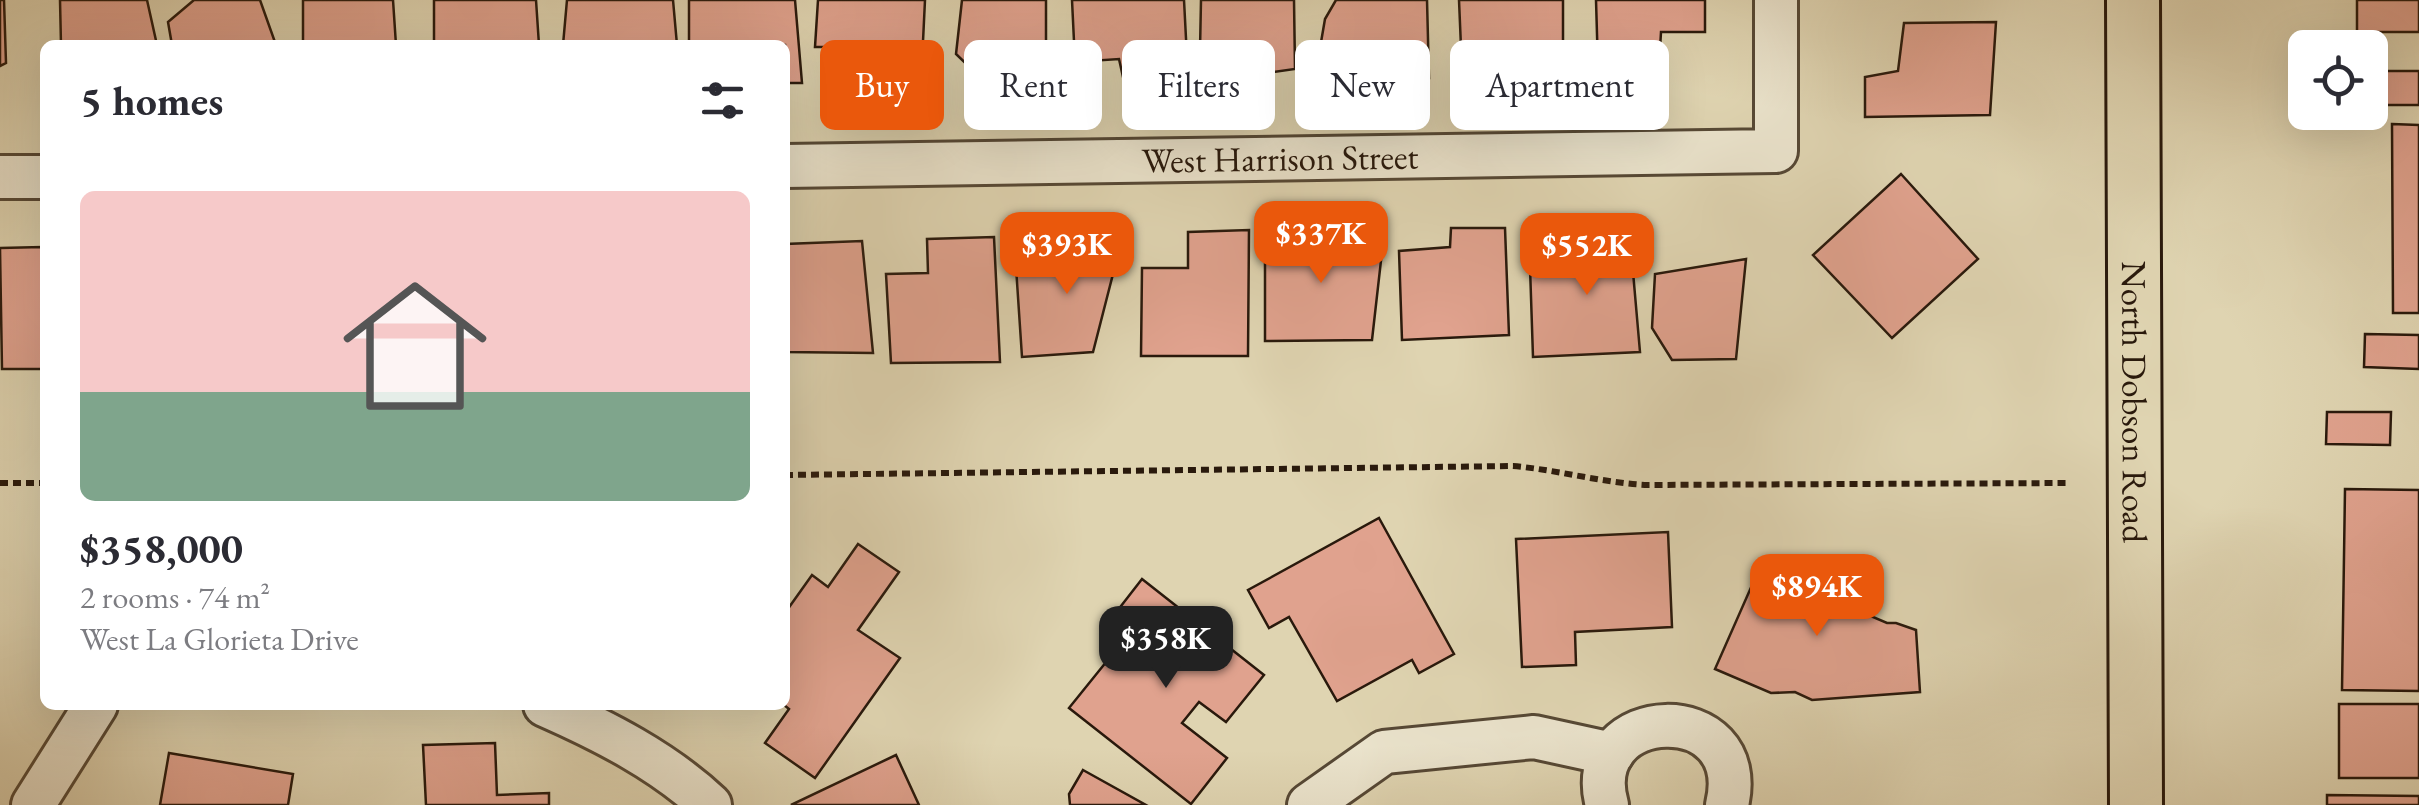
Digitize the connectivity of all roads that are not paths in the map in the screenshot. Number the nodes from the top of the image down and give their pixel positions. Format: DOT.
graph roads {
  1 [pos="1776,0"];
  2 [pos="2134,0"];
  3 [pos="790,166"];
  4 [pos="0,177"];
  5 [pos="40,177"];
  6 [pos="93,710"];
  7 [pos="556,710"];
  8 [pos="1612,754"];
  9 [pos="33,805"];
  10 [pos="710,805"];
  11 [pos="1309,805"];
  12 [pos="1607,805"];
  13 [pos="1727,805"];
  14 [pos="2136,805"];
  1 -- 3 [label="street, West Harrison Street"];
  2 -- 14 [label="main road, North Dobson Road"];
  4 -- 5 [label="street"];
  6 -- 9 [label="street"];
  7 -- 10 [label="street"];
  8 -- 11 [label="street"];
  8 -- 12 [label="street"];
  8 -- 13 [label="street"];
}
